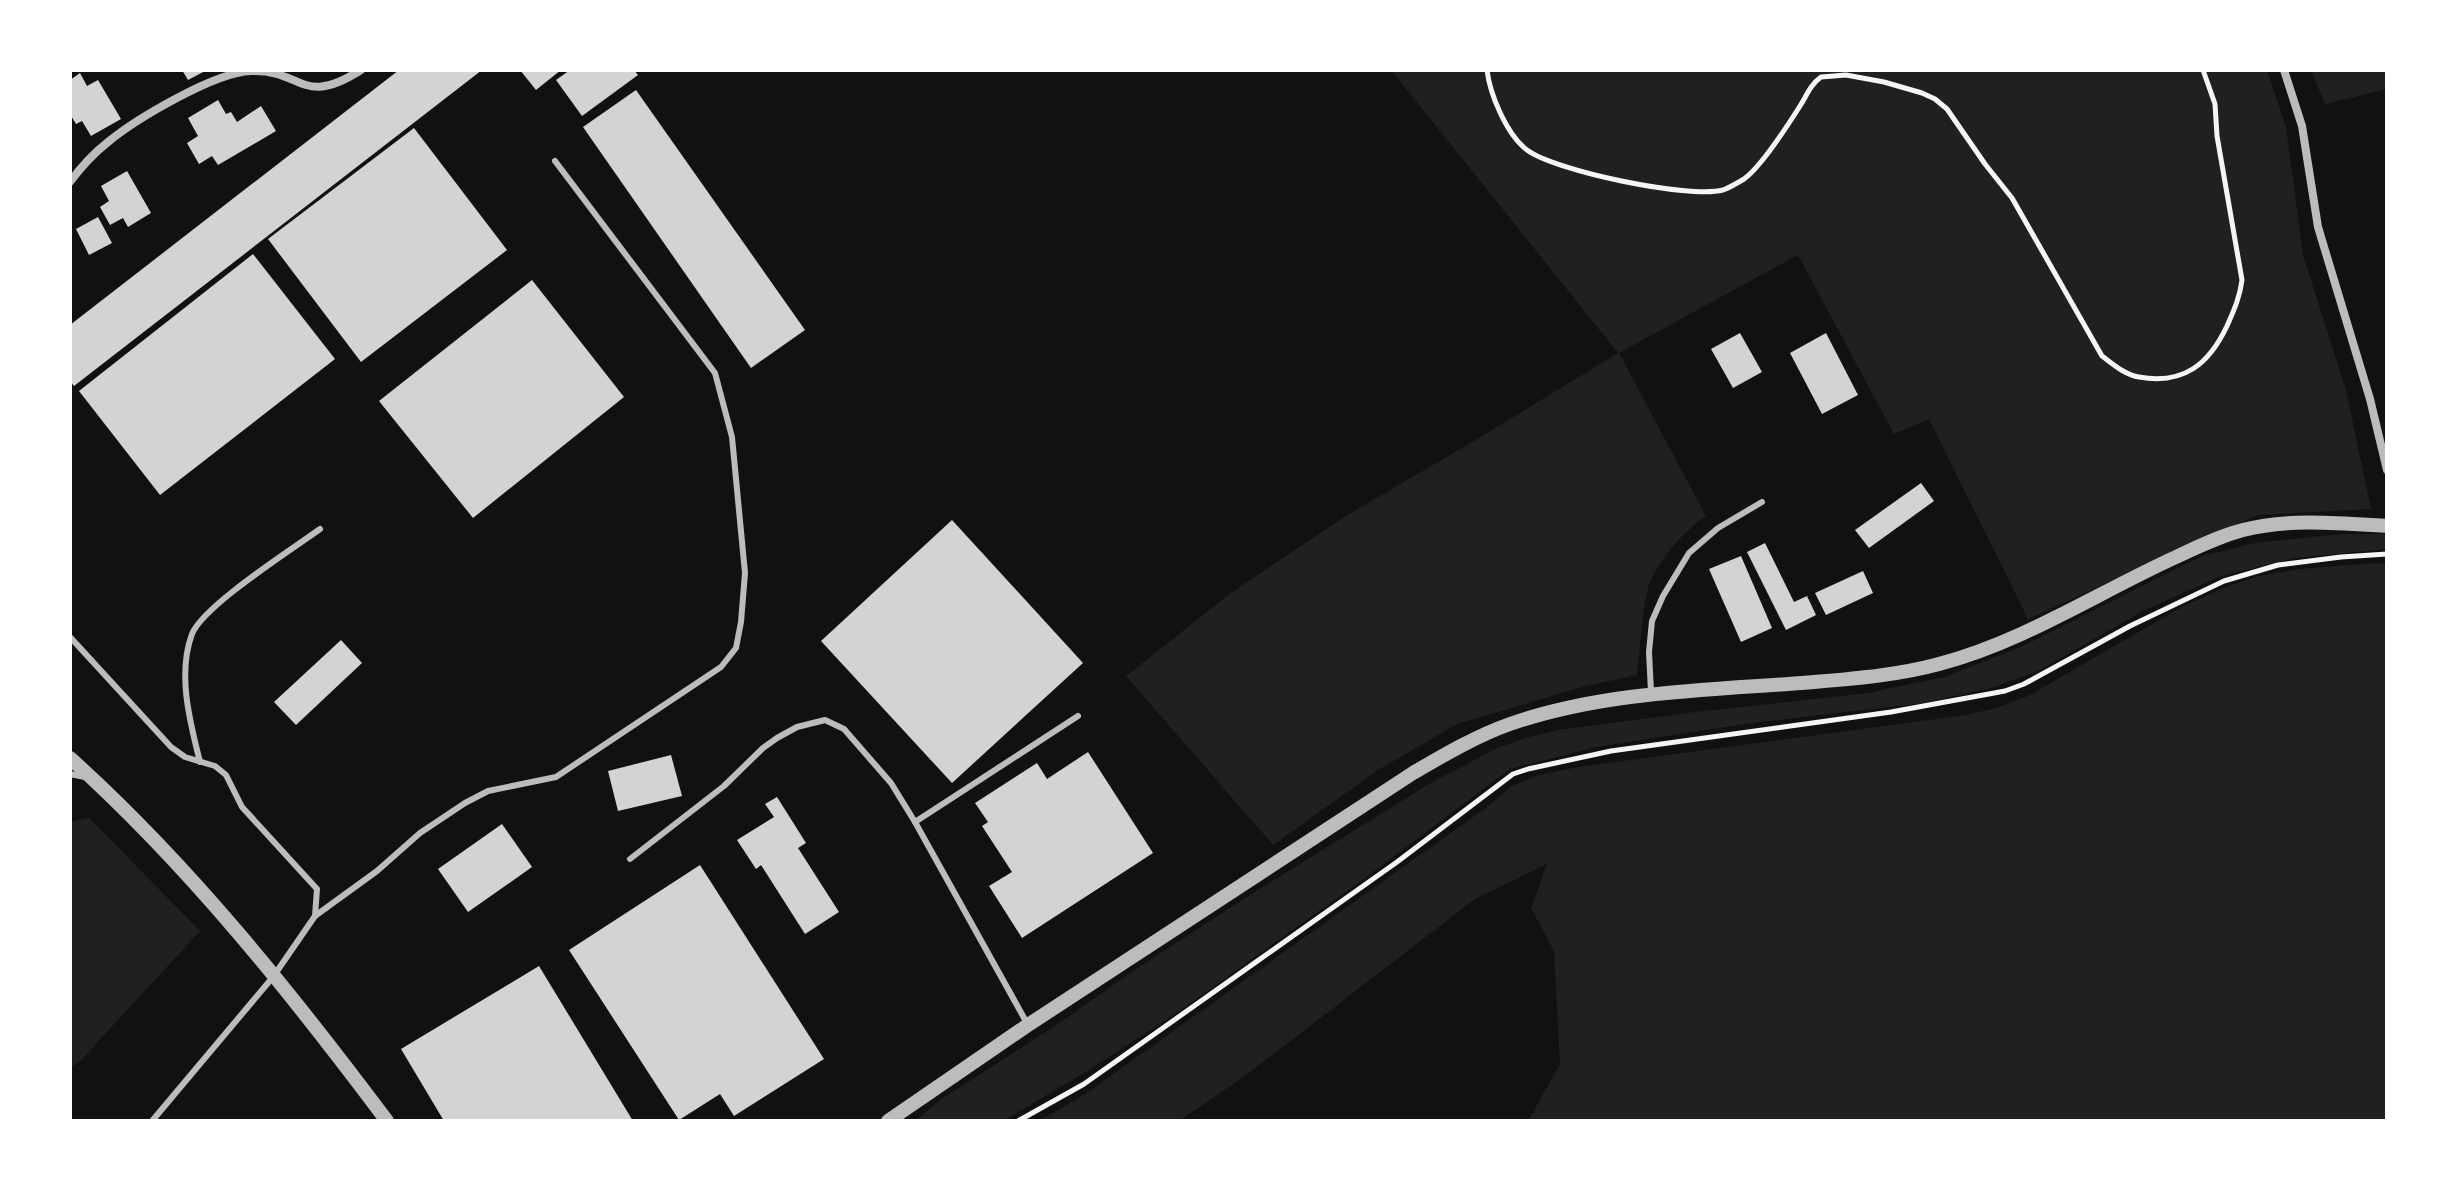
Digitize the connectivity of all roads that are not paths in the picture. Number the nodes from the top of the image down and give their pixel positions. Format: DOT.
graph roads {
  1 [pos="2284,70"];
  2 [pos="267,71"];
  3 [pos="360,71"];
  4 [pos="555,161"];
  5 [pos="70,182"];
  6 [pos="2387,470"];
  7 [pos="1762,502"];
  8 [pos="2387,526"];
  9 [pos="320,529"];
  10 [pos="70,637"];
  11 [pos="1651,696"];
  12 [pos="1078,716"];
  13 [pos="70,758"];
  14 [pos="200,762"];
  15 [pos="70,774"];
  16 [pos="97,783"];
  17 [pos="915,822"];
  18 [pos="630,859"];
  19 [pos="315,916"];
  20 [pos="273,977"];
  21 [pos="1028,1025"];
  22 [pos="152,1121"];
  23 [pos="387,1121"];
  24 [pos="888,1121"];
  1 -- 6 [label="street"];
  2 -- 3 [label="street"];
  2 -- 5 [label="street"];
  4 -- 19 [label="lane"];
  7 -- 11 [label="lane"];
  8 -- 11 [label="street"];
  9 -- 14 [label="lane"];
  10 -- 14 [label="lane"];
  11 -- 21 [label="street"];
  12 -- 17 [label="lane"];
  13 -- 16 [label="street"];
  14 -- 19 [label="lane"];
  15 -- 16 [label="lane"];
  16 -- 20 [label="street"];
  17 -- 18 [label="lane"];
  17 -- 21 [label="lane"];
  19 -- 20 [label="lane"];
  20 -- 22 [label="lane"];
  20 -- 23 [label="street"];
  21 -- 24 [label="street"];
}
